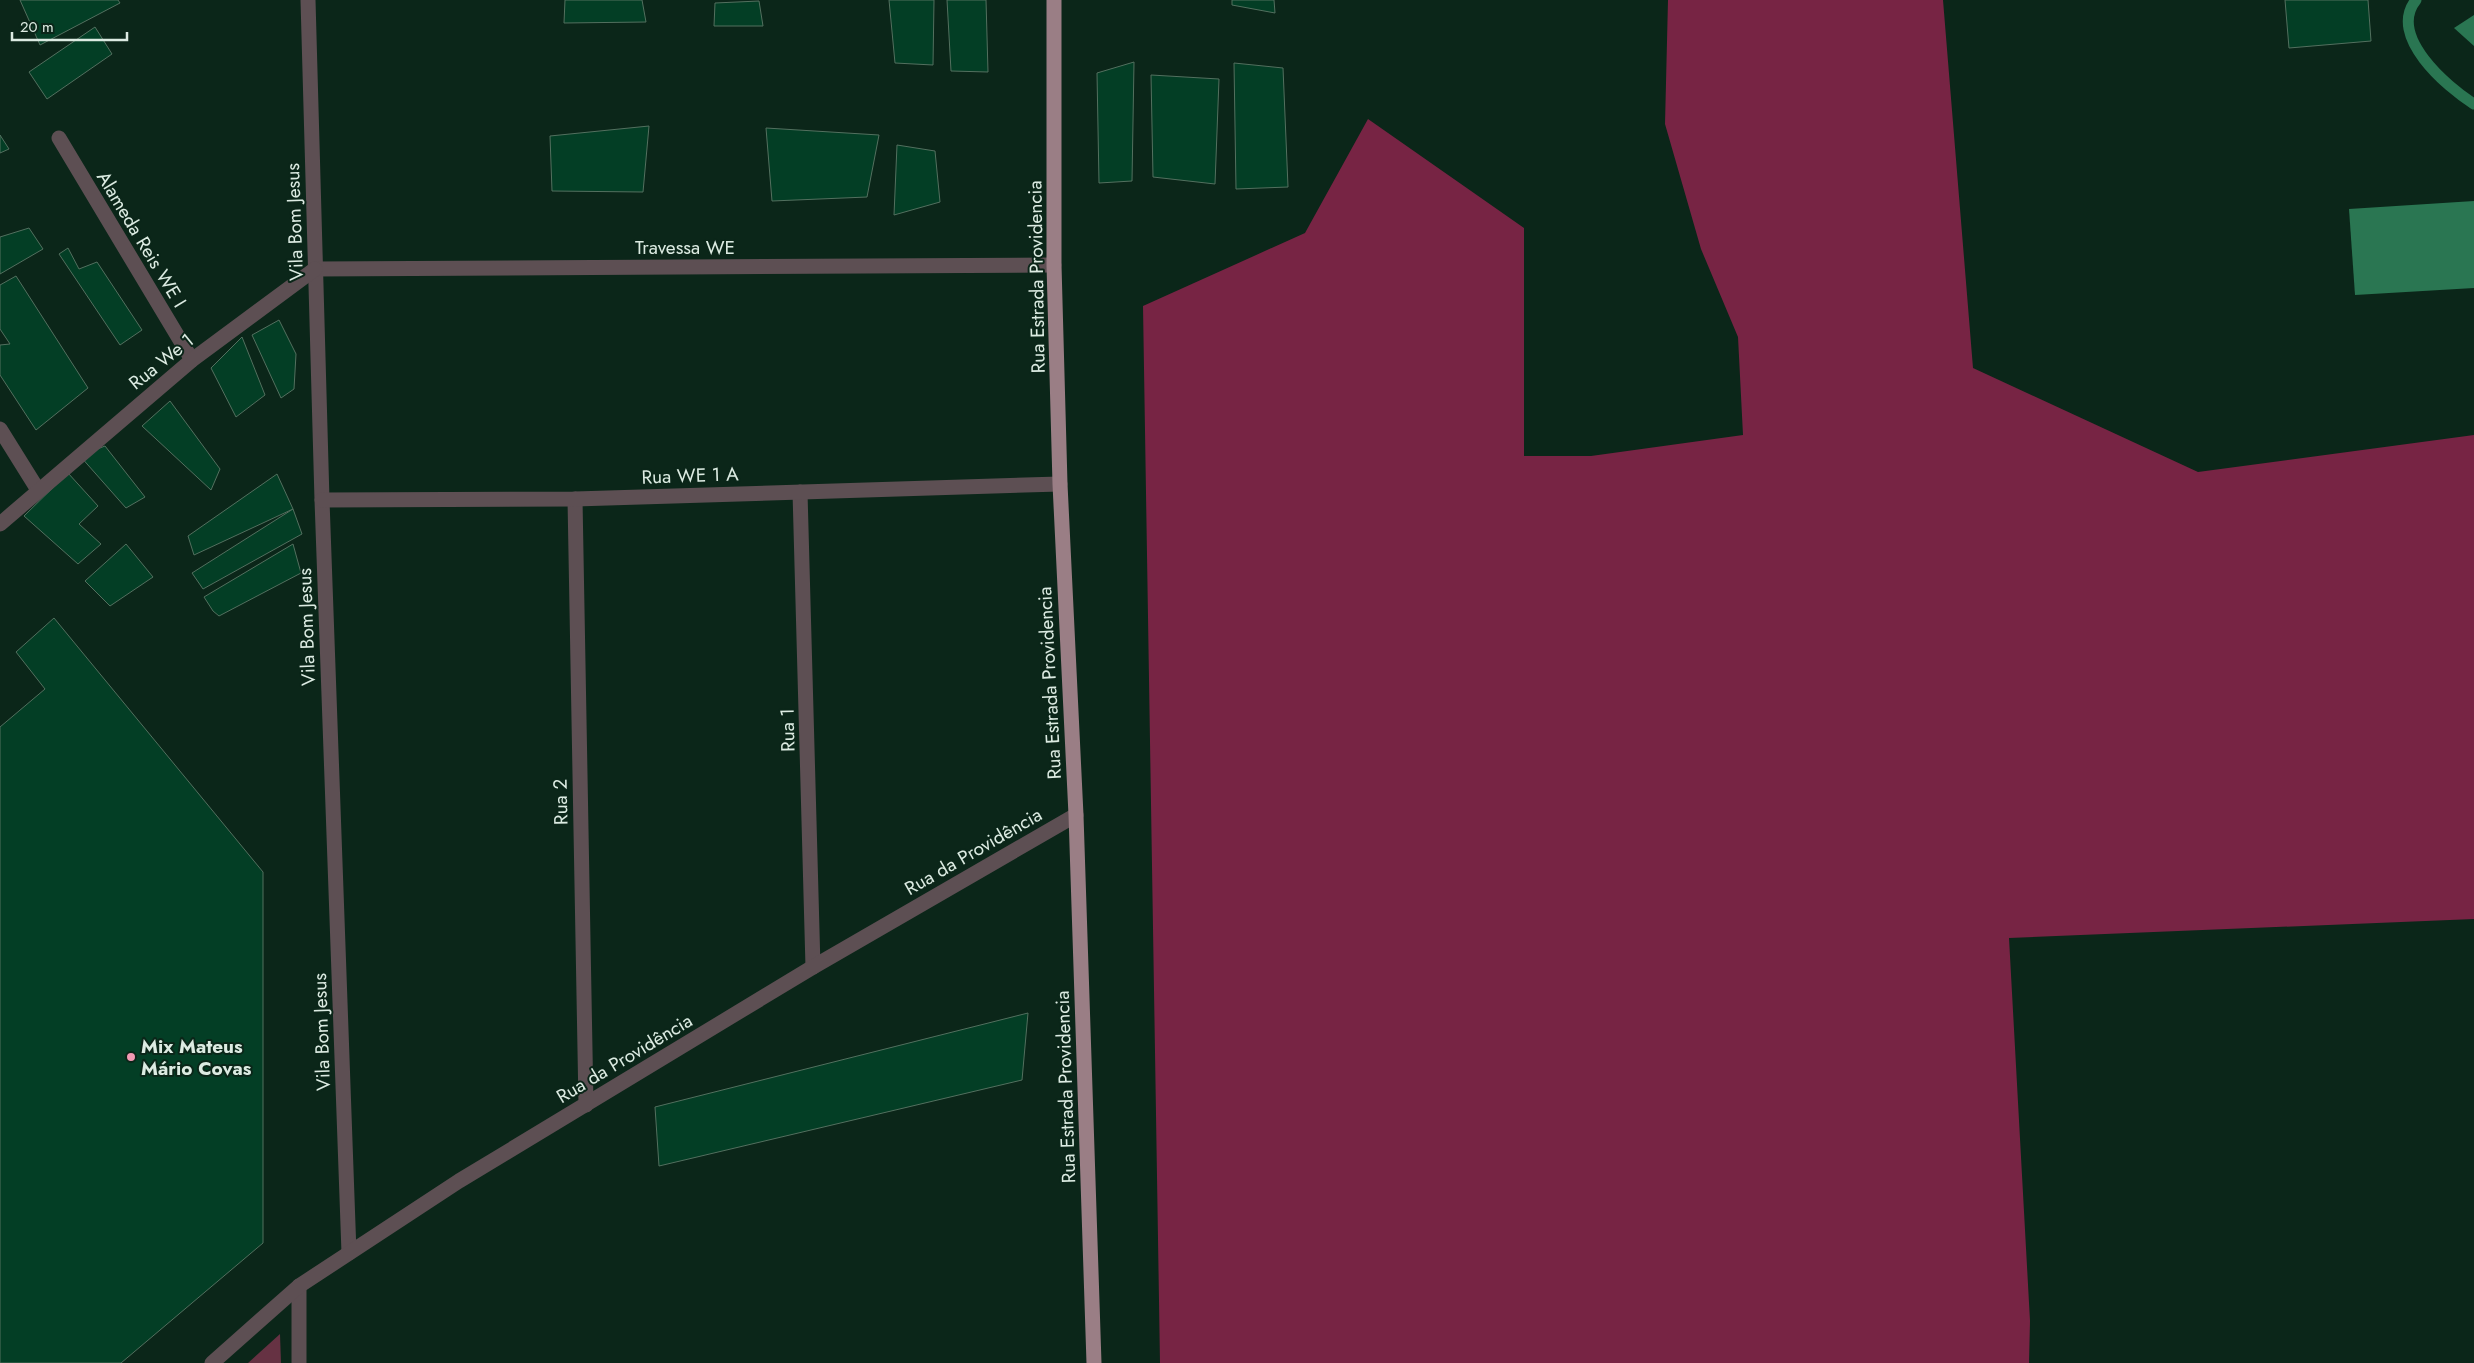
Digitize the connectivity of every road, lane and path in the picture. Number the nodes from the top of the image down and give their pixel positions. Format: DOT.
graph roads {
  1 [pos="308,0"];
  2 [pos="1054,0"];
  3 [pos="59,138"];
  4 [pos="1054,265"];
  5 [pos="316,269"];
  6 [pos="192,360"];
  7 [pos="0,429"];
  8 [pos="1060,484"];
  9 [pos="38,490"];
  10 [pos="800,492"];
  11 [pos="575,499"];
  12 [pos="322,500"];
  13 [pos="0,524"];
  14 [pos="1076,815"];
  15 [pos="813,966"];
  16 [pos="586,1105"];
  17 [pos="349,1253"];
  18 [pos="299,1286"];
  19 [pos="212,1363"];
  20 [pos="299,1363"];
  21 [pos="1094,1363"];
  1 -- 5 [label="street, Vila Bom Jesus"];
  2 -- 4 [label="main road, Rua Estrada Providencia"];
  3 -- 6 [label="street, Alameda Reis WE I"];
  4 -- 5 [label="street, Travessa WE"];
  4 -- 8 [label="main road, Rua Estrada Providencia"];
  5 -- 6 [label="street, Rua We 1"];
  5 -- 12 [label="street, Vila Bom Jesus"];
  6 -- 9 [label="street, Rua We 1"];
  7 -- 9 [label="street"];
  8 -- 10 [label="street, Rua WE 1 A"];
  8 -- 14 [label="main road, Rua Estrada Providencia"];
  9 -- 13 [label="street, Rua We 1"];
  10 -- 11 [label="street, Rua WE 1 A"];
  10 -- 15 [label="street, Rua 1"];
  11 -- 12 [label="street, Rua WE 1 A"];
  11 -- 16 [label="street, Rua 2"];
  12 -- 17 [label="street, Vila Bom Jesus"];
  14 -- 15 [label="street, Rua da Providência"];
  14 -- 21 [label="main road, Rua Estrada Providencia"];
  15 -- 16 [label="street, Rua da Providência"];
  16 -- 17 [label="street, Rua da Providência"];
  17 -- 18 [label="street, Rua da Providência"];
  18 -- 19 [label="street, Rua da Providência"];
  18 -- 20 [label="street"];
}
